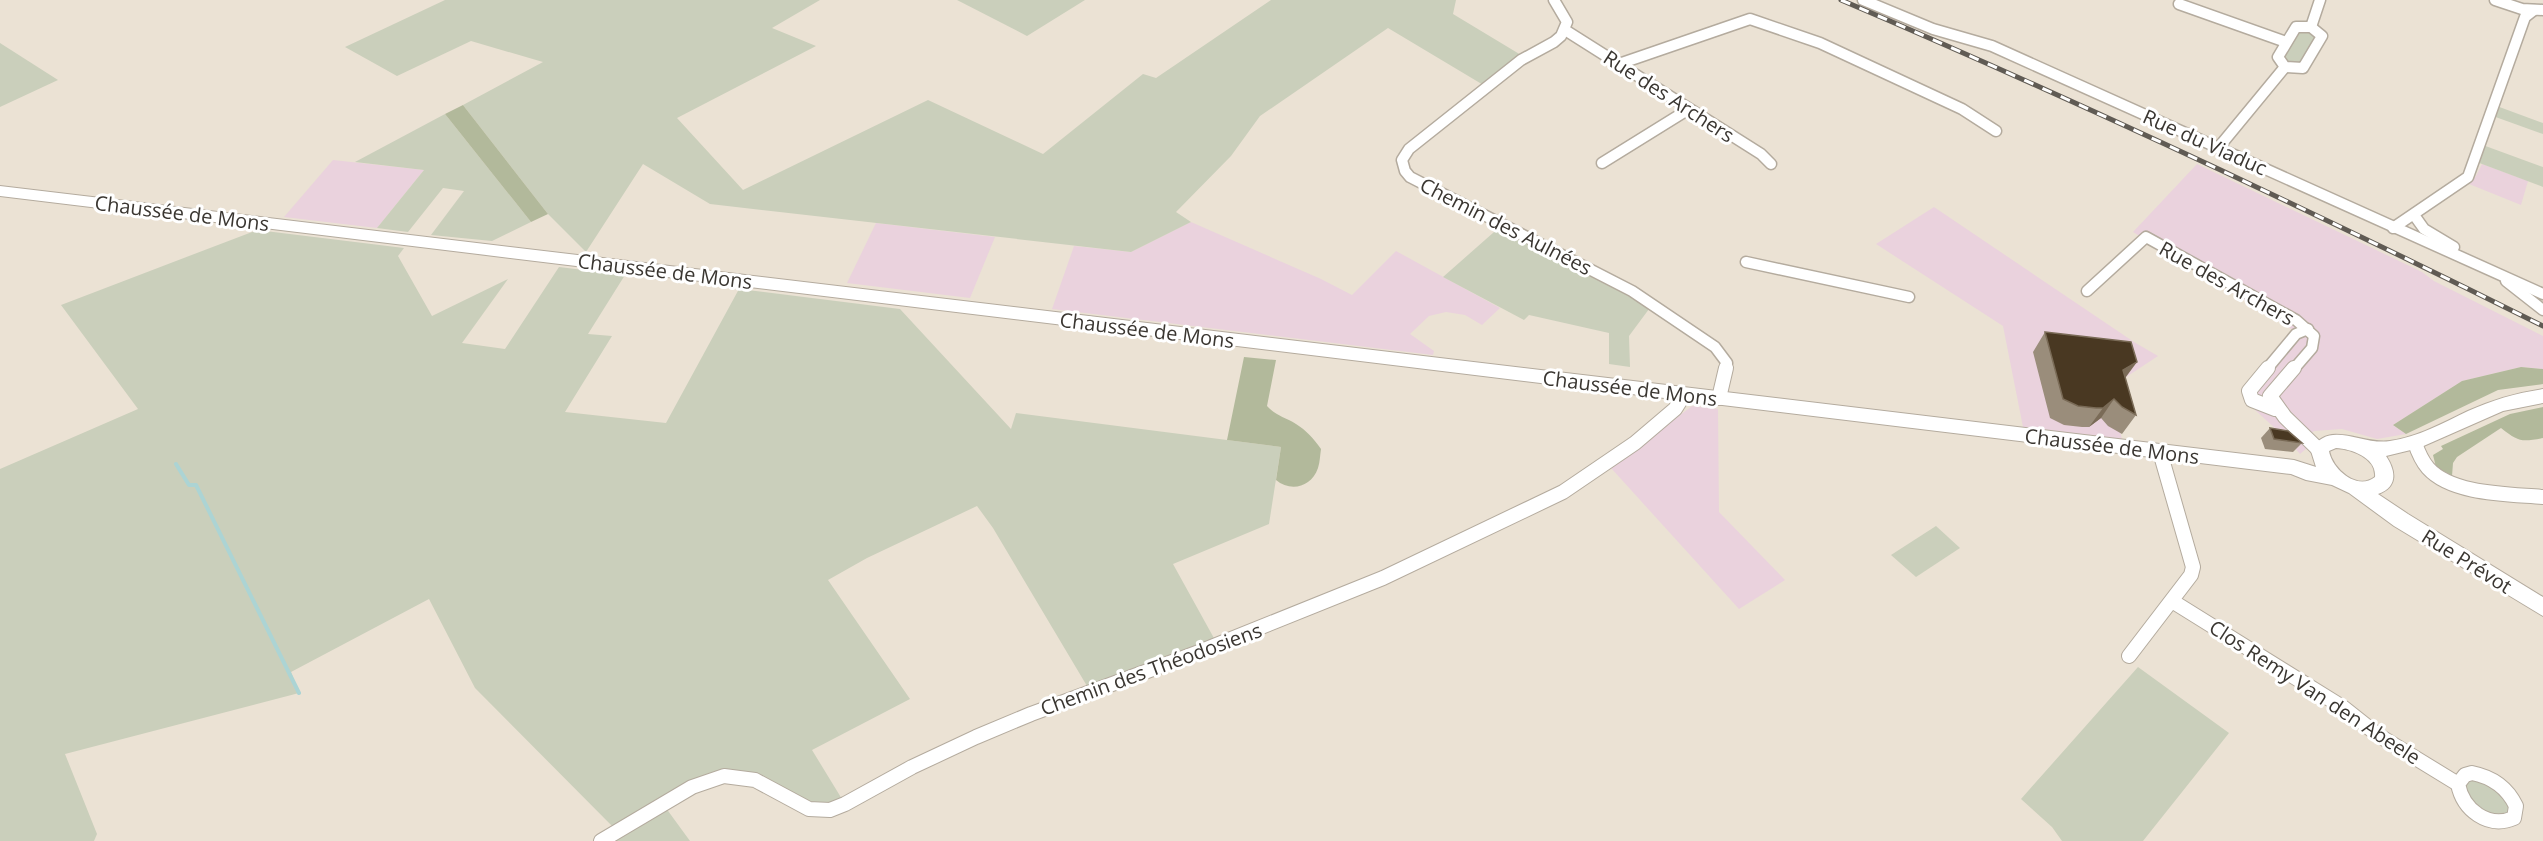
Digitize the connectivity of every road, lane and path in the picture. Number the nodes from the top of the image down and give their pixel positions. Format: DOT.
graph roads {
  1 [pos="1554,0"];
  2 [pos="1863,0"];
  3 [pos="2320,0"];
  4 [pos="2495,0"];
  5 [pos="2179,2"];
  6 [pos="2539,8"];
  7 [pos="2172,13"];
  8 [pos="2311,27"];
  9 [pos="1565,30"];
  10 [pos="2286,42"];
  11 [pos="1619,64"];
  12 [pos="2285,67"];
  13 [pos="1689,109"];
  14 [pos="1996,131"];
  15 [pos="2219,147"];
  16 [pos="1602,163"];
  17 [pos="1771,164"];
  18 [pos="0,191"];
  19 [pos="2414,215"];
  20 [pos="2393,228"];
  21 [pos="1746,262"];
  22 [pos="2494,270"];
  23 [pos="2087,291"];
  24 [pos="2543,294"];
  25 [pos="1909,297"];
  26 [pos="2543,309"];
  27 [pos="2308,329"];
  28 [pos="1684,395"];
  29 [pos="2543,396"];
  30 [pos="1719,398"];
  31 [pos="2275,409"];
  32 [pos="2410,445"];
  33 [pos="2325,450"];
  34 [pos="2367,450"];
  35 [pos="2160,452"];
  36 [pos="2294,467"];
  37 [pos="2383,478"];
  38 [pos="2346,483"];
  39 [pos="2543,497"];
  40 [pos="2393,514"];
  41 [pos="2172,601"];
  42 [pos="2543,607"];
  43 [pos="2129,656"];
  44 [pos="2458,784"];
  45 [pos="601,841"];
  1 -- 9 [label="street"];
  2 -- 15 [label="street, Rue du Viaduc"];
  3 -- 8 [label="street"];
  4 -- 6 [label="street"];
  5 -- 7 [label="street"];
  5 -- 10 [label="street"];
  6 -- 19 [label="street"];
  8 -- 10 [label="street"];
  8 -- 12 [label="street"];
  9 -- 11 [label="street, Rue des Archers"];
  9 -- 30 [label="street, Chemin des Aulnées"];
  10 -- 12 [label="street"];
  11 -- 13 [label="street, Rue des Archers"];
  11 -- 14 [label="street"];
  12 -- 15 [label="street"];
  13 -- 16 [label="street"];
  13 -- 17 [label="street, Rue des Archers"];
  15 -- 20 [label="street, Rue du Viaduc"];
  18 -- 28 [label="main road, Chaussée de Mons"];
  19 -- 20 [label="street"];
  19 -- 22 [label="street"];
  20 -- 22 [label="street, Rue du Viaduc"];
  21 -- 25 [label="street"];
  22 -- 24 [label="street, Rue du Viaduc"];
  22 -- 26 [label="street"];
  23 -- 27 [label="street, Rue des Archers"];
  27 -- 31 [label="street, Rue des Archers"];
  27 -- 31 [label="street, Rue des Archers"];
  28 -- 30 [label="main road, Chaussée de Mons"];
  28 -- 45 [label="street, Chemin des Théodosiens"];
  29 -- 32 [label="main road"];
  30 -- 35 [label="main road, Chaussée de Mons"];
  31 -- 33 [label="street, Rue des Archers"];
  32 -- 34 [label="main road"];
  32 -- 37 [label="main road"];
  32 -- 39 [label="street"];
  33 -- 34 [label="main road"];
  33 -- 36 [label="main road, Chaussée de Mons"];
  33 -- 38 [label="main road"];
  34 -- 37 [label="main road"];
  35 -- 36 [label="main road, Chaussée de Mons"];
  35 -- 41 [label="street"];
  36 -- 38 [label="main road, Chaussée de Mons"];
  37 -- 38 [label="main road"];
  37 -- 40 [label="main road"];
  38 -- 40 [label="main road, Rue Prévot"];
  40 -- 42 [label="main road, Rue Prévot"];
  41 -- 43 [label="street"];
  41 -- 44 [label="street, Clos Remy Van den Abeele"];
}
